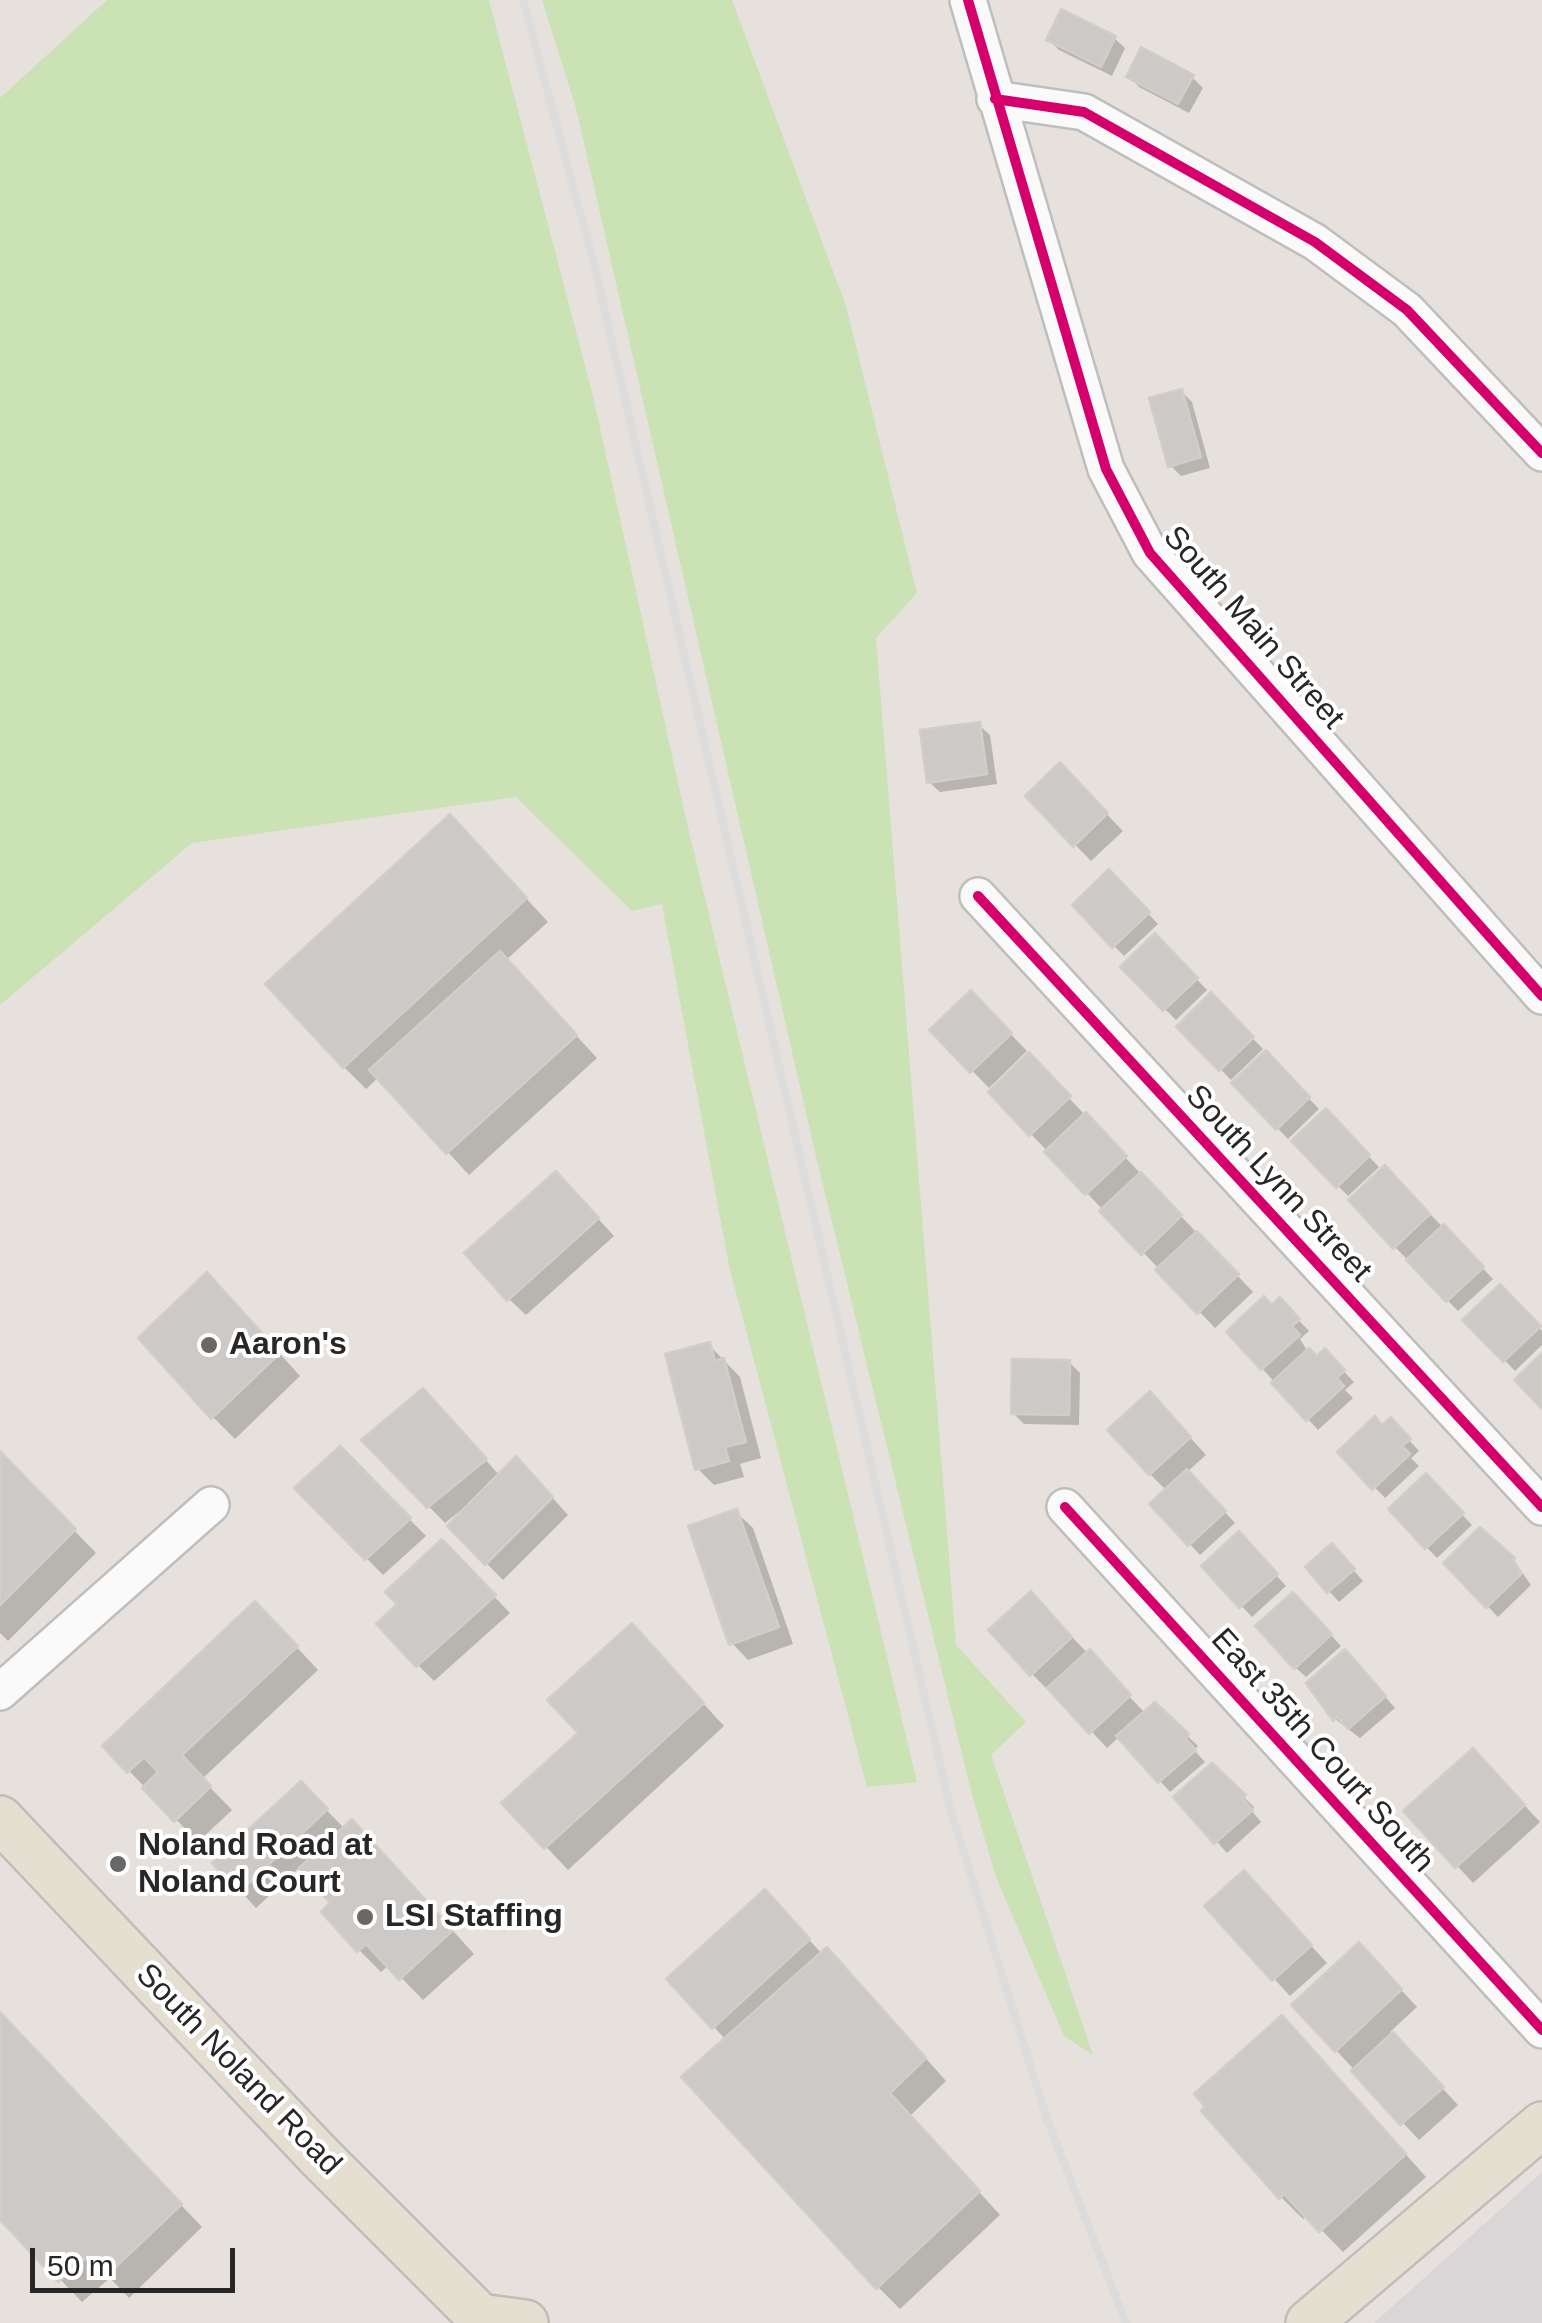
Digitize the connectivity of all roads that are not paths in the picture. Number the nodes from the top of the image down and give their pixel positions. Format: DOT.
graph roads {
  1 [pos="968,0"];
  2 [pos="995,99"];
  3 [pos="1542,452"];
  4 [pos="978,896"];
  5 [pos="1542,996"];
  6 [pos="211,1505"];
  7 [pos="1065,1506"];
  8 [pos="1542,1506"];
  9 [pos="0,1692"];
  10 [pos="0,1819"];
  11 [pos="1542,2030"];
  12 [pos="1542,2124"];
  13 [pos="480,2320"];
  14 [pos="525,2323"];
  15 [pos="1309,2323"];
  1 -- 2 [label="street, South Main Street"];
  2 -- 3 [label="street"];
  2 -- 5 [label="street, South Main Street"];
  4 -- 8 [label="street, South Lynn Street"];
  6 -- 9 [label="street"];
  7 -- 11 [label="street, East 35th Court South"];
  10 -- 13 [label="main road, South Noland Road"];
  12 -- 15 [label="main road"];
  13 -- 14 [label="main road, South Noland Road"];
}
